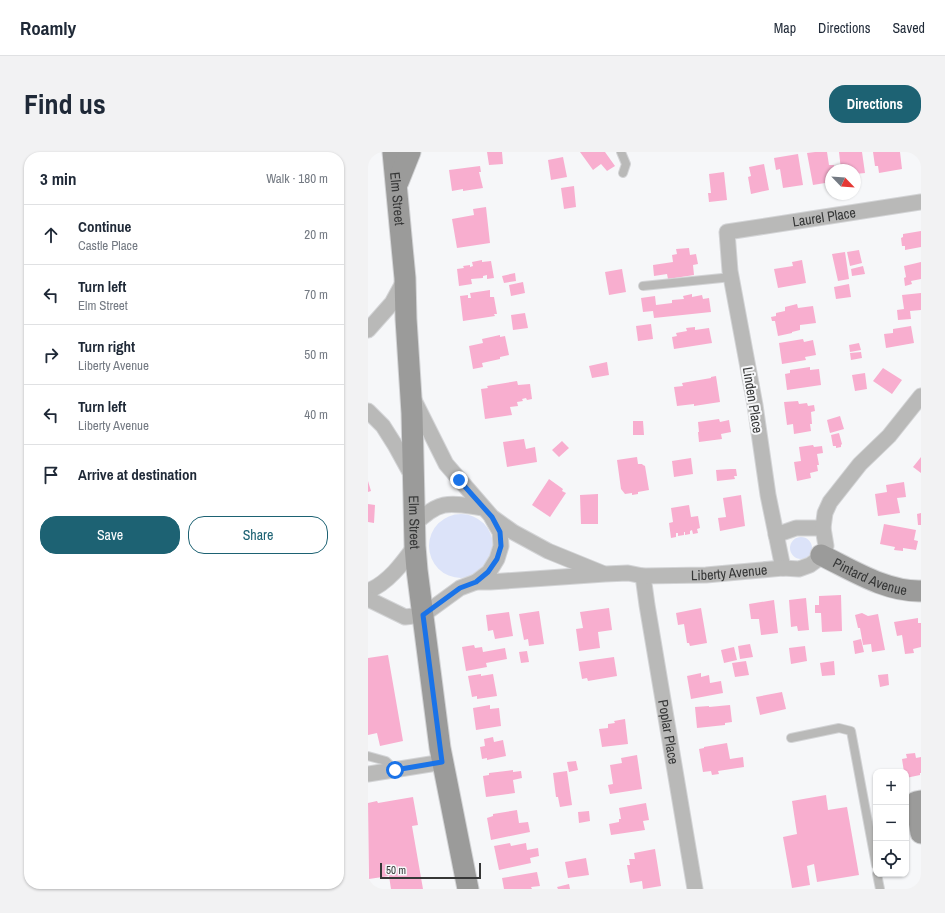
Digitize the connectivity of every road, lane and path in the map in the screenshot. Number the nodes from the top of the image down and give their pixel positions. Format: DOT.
graph roads {
  1 [pos="379,152"];
  2 [pos="410,152"];
  3 [pos="621,152"];
  4 [pos="395,170"];
  5 [pos="623,173"];
  6 [pos="921,202"];
  7 [pos="727,232"];
  8 [pos="732,277"];
  9 [pos="405,278"];
  10 [pos="643,286"];
  11 [pos="368,330"];
  12 [pos="411,394"];
  13 [pos="921,396"];
  14 [pos="368,412"];
  15 [pos="413,478"];
  16 [pos="487,512"];
  17 [pos="415,524"];
  18 [pos="823,528"];
  19 [pos="776,535"];
  20 [pos="415,546"];
  21 [pos="821,555"];
  22 [pos="783,568"];
  23 [pos="605,574"];
  24 [pos="643,576"];
  25 [pos="476,582"];
  26 [pos="368,591"];
  27 [pos="921,591"];
  28 [pos="368,599"];
  29 [pos="423,615"];
  30 [pos="791,738"];
  31 [pos="368,756"];
  32 [pos="442,762"];
  33 [pos="395,770"];
  34 [pos="368,774"];
  35 [pos="918,801"];
  36 [pos="918,828"];
  37 [pos="873,833"];
  38 [pos="878,877"];
  39 [pos="468,889"];
  40 [pos="695,889"];
  41 [pos="880,889"];
  1 -- 4 [label="street"];
  2 -- 4 [label="street"];
  3 -- 5 [label="lane"];
  4 -- 9 [label="street, Elm Street"];
  6 -- 7 [label="street, Laurel Place"];
  7 -- 8 [label="street, Linden Place"];
  8 -- 10 [label="lane"];
  8 -- 19 [label="street, Linden Place"];
  9 -- 11 [label="street"];
  9 -- 12 [label="street, Elm Street"];
  12 -- 15 [label="street, Elm Street"];
  12 -- 16 [label="street, Liberty Avenue"];
  13 -- 18 [label="street"];
  14 -- 15 [label="street"];
  15 -- 17 [label="street, Elm Street"];
  16 -- 17 [label="street, Liberty Avenue"];
  16 -- 23 [label="street, Liberty Avenue"];
  16 -- 25 [label="street, Liberty Avenue"];
  17 -- 20 [label="street, Elm Street"];
  18 -- 19 [label="street"];
  18 -- 21 [label="street"];
  19 -- 22 [label="street, Linden Place"];
  20 -- 26 [label="street"];
  20 -- 29 [label="street, Elm Street"];
  21 -- 22 [label="street, Liberty Avenue"];
  21 -- 27 [label="street, Pintard Avenue"];
  22 -- 24 [label="street, Liberty Avenue"];
  23 -- 24 [label="street, Liberty Avenue"];
  23 -- 25 [label="street, Liberty Avenue"];
  24 -- 40 [label="street, Poplar Place"];
  25 -- 29 [label="street, Liberty Avenue"];
  28 -- 29 [label="street, Liberty Avenue"];
  29 -- 32 [label="street, Elm Street"];
  30 -- 37 [label="lane"];
  31 -- 33 [label="lane"];
  32 -- 33 [label="street"];
  32 -- 39 [label="street, Elm Street"];
  33 -- 34 [label="street"];
  35 -- 36 [label="street"];
  38 -- 41 [label="lane"];
}
